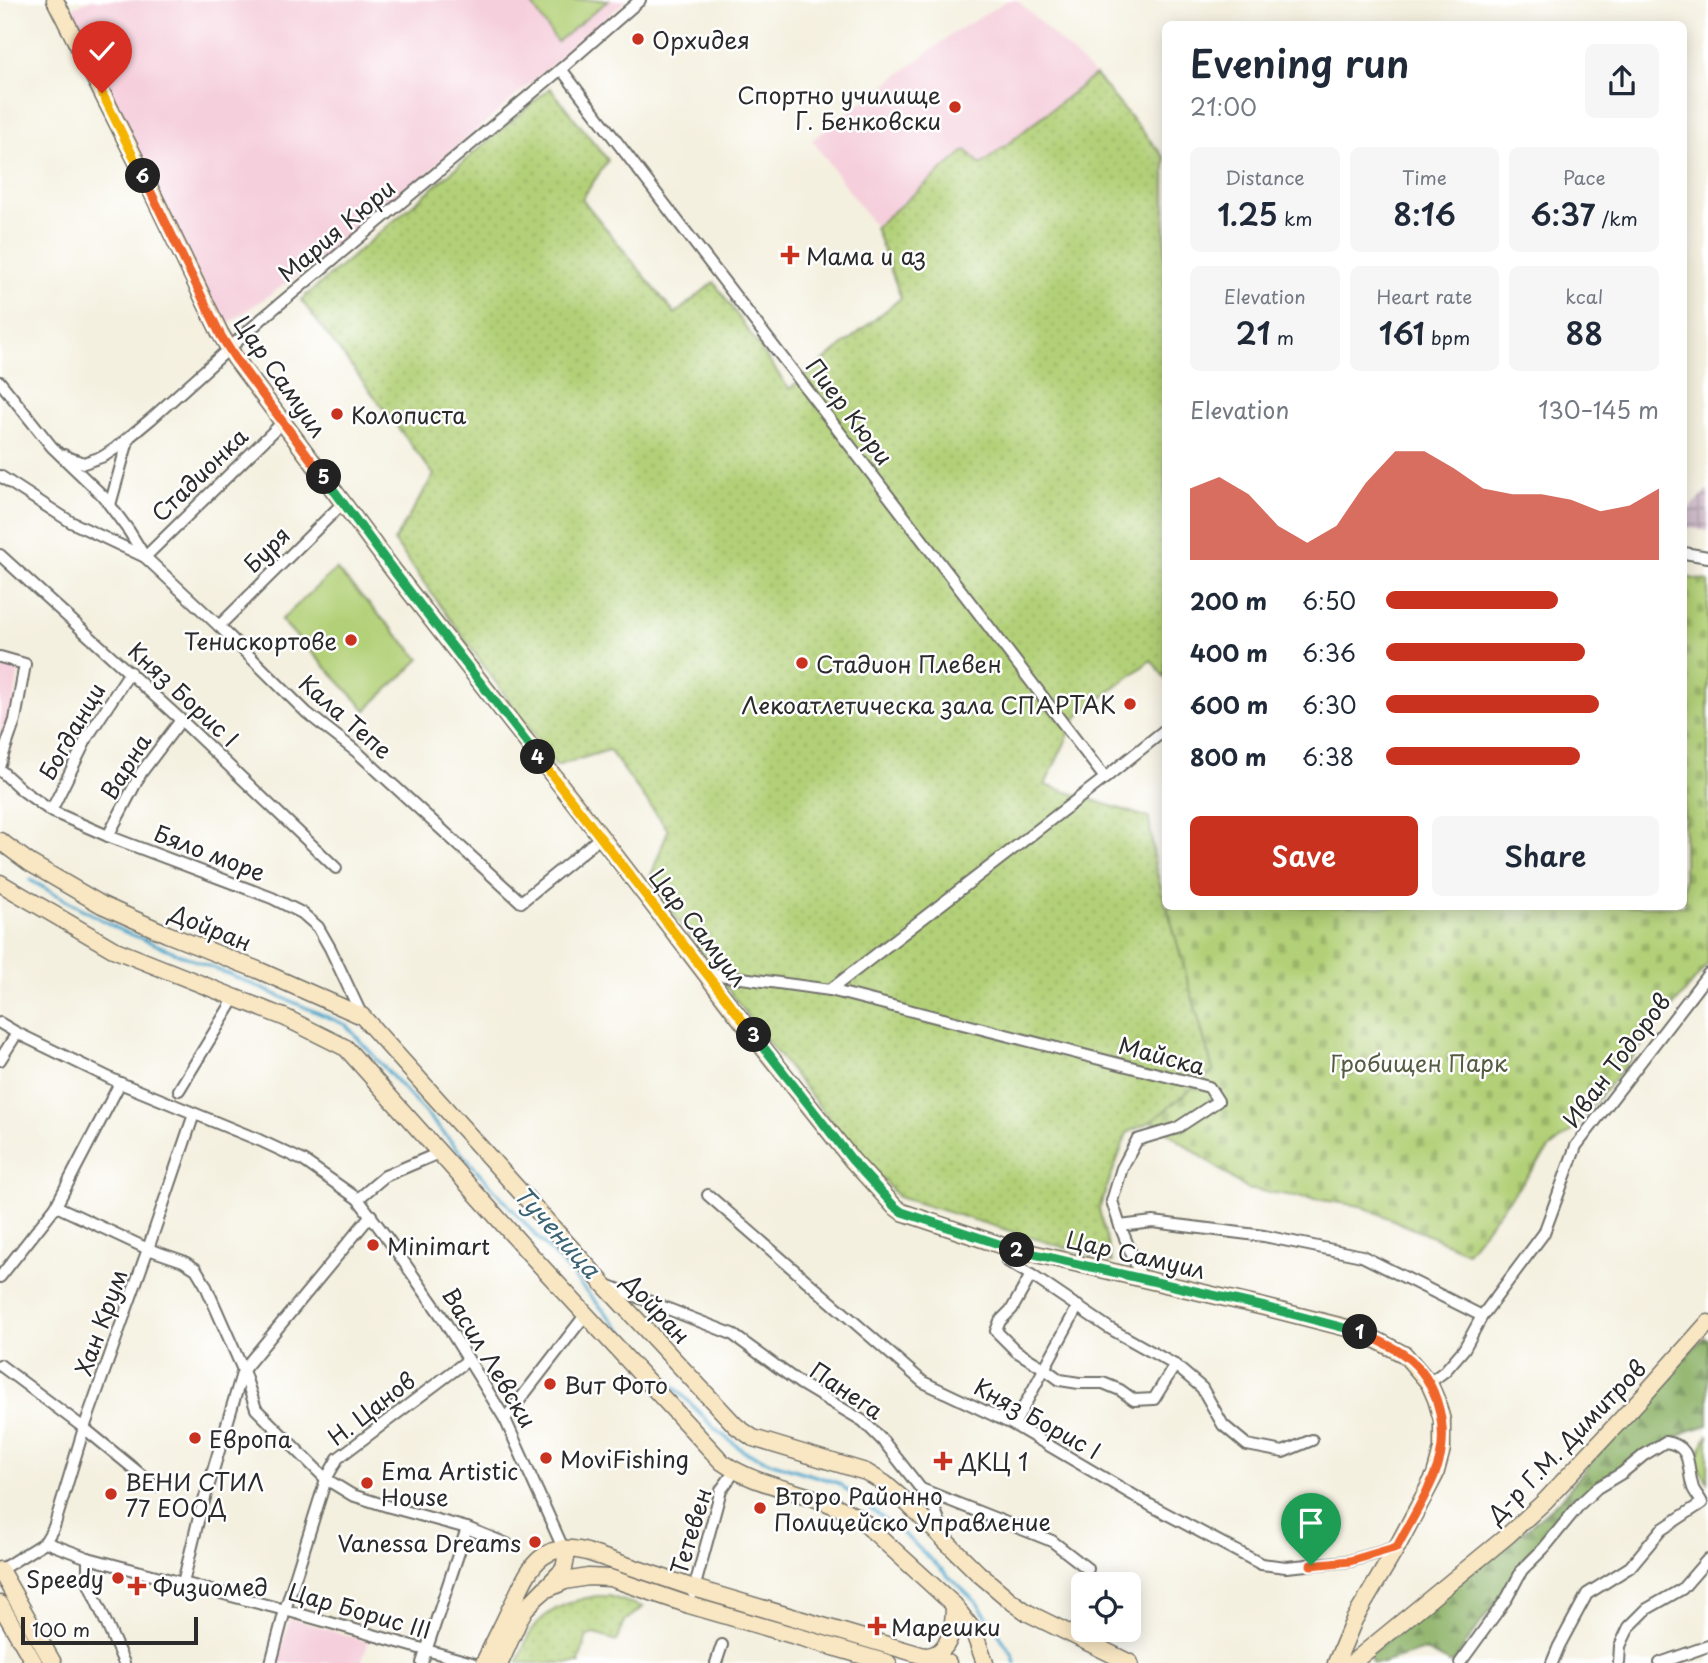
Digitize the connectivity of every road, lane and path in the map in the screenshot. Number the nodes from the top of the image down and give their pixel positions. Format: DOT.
graph roads {
  1 [pos="640,0"];
  2 [pos="58,1"];
  3 [pos="561,69"];
  4 [pos="229,349"];
  5 [pos="0,382"];
  6 [pos="283,422"];
  7 [pos="129,437"];
  8 [pos="52,447"];
  9 [pos="0,476"];
  10 [pos="344,502"];
  11 [pos="110,505"];
  12 [pos="1687,554"];
  13 [pos="0,555"];
  14 [pos="145,556"];
  15 [pos="1708,557"];
  16 [pos="219,626"];
  17 [pos="0,656"];
  18 [pos="130,672"];
  19 [pos="181,720"];
  20 [pos="1162,732"];
  21 [pos="0,764"];
  22 [pos="0,769"];
  23 [pos="1105,778"];
  24 [pos="51,811"];
  25 [pos="108,836"];
  26 [pos="601,837"];
  27 [pos="0,841"];
  28 [pos="336,867"];
  29 [pos="0,883"];
  30 [pos="705,973"];
  31 [pos="1708,974"];
  32 [pos="830,990"];
  33 [pos="235,998"];
  34 [pos="362,1016"];
  35 [pos="0,1023"];
  36 [pos="17,1033"];
  37 [pos="0,1060"];
  38 [pos="120,1083"];
  39 [pos="179,1090"];
  40 [pos="194,1114"];
  41 [pos="439,1153"];
  42 [pos="708,1195"];
  43 [pos="358,1199"];
  44 [pos="56,1206"];
  45 [pos="371,1215"];
  46 [pos="1120,1226"];
  47 [pos="1006,1247"];
  48 [pos="148,1250"];
  49 [pos="1031,1275"];
  50 [pos="0,1277"];
  51 [pos="1142,1279"];
  52 [pos="603,1284"];
  53 [pos="1078,1306"];
  54 [pos="586,1314"];
  55 [pos="1482,1315"];
  56 [pos="1708,1323"];
  57 [pos="468,1360"];
  58 [pos="0,1365"];
  59 [pos="1175,1365"];
  60 [pos="1045,1369"];
  61 [pos="243,1370"];
  62 [pos="1429,1383"];
  63 [pos="505,1419"];
  64 [pos="1014,1425"];
  65 [pos="84,1428"];
  66 [pos="1312,1440"];
  67 [pos="735,1471"];
  68 [pos="326,1479"];
  69 [pos="155,1486"];
  70 [pos="921,1489"];
  71 [pos="1705,1507"];
  72 [pos="467,1528"];
  73 [pos="942,1539"];
  74 [pos="45,1542"];
  75 [pos="507,1544"];
  76 [pos="1397,1547"];
  77 [pos="563,1548"];
  78 [pos="88,1558"];
  79 [pos="1708,1559"];
  80 [pos="1088,1569"];
  81 [pos="0,1570"];
  82 [pos="183,1583"];
  83 [pos="694,1588"];
  84 [pos="538,1596"];
  85 [pos="0,1604"];
  86 [pos="689,1605"];
  87 [pos="954,1605"];
  88 [pos="285,1610"];
  89 [pos="722,1645"];
  90 [pos="1708,1646"];
  91 [pos="426,1650"];
  92 [pos="926,1656"];
  93 [pos="34,1663"];
  94 [pos="53,1663"];
  95 [pos="124,1663"];
  96 [pos="271,1663"];
  97 [pos="422,1663"];
  98 [pos="472,1663"];
  99 [pos="484,1663"];
  100 [pos="500,1663"];
  101 [pos="716,1663"];
  102 [pos="888,1663"];
  103 [pos="948,1663"];
  104 [pos="985,1663"];
  105 [pos="1130,1663"];
  106 [pos="1336,1663"];
  107 [pos="1352,1663"];
  108 [pos="1460,1663"];
  109 [pos="1552,1663"];
  110 [pos="1619,1663"];
  111 [pos="1660,1663"];
  1 -- 3 [label="street, Мария Кюри"];
  2 -- 4 [label="street, Цар Самуил"];
  3 -- 4 [label="street, Мария Кюри"];
  3 -- 23 [label="street, Пиер Кюри"];
  4 -- 6 [label="street, Цар Самуил"];
  4 -- 7 [label="street, Мария Кюри"];
  5 -- 8 [label="street, Кала Тепе"];
  6 -- 10 [label="street, Цар Самуил"];
  6 -- 14 [label="street, Стадионка"];
  7 -- 8 [label="street, Мария Кюри"];
  7 -- 11 [label="street"];
  8 -- 11 [label="street, Кала Тепе"];
  9 -- 14 [label="street"];
  10 -- 16 [label="street, Буря"];
  10 -- 26 [label="street, Цар Самуил"];
  11 -- 14 [label="street, Кала Тепе"];
  12 -- 15 [label="street"];
  13 -- 18 [label="street, Княз Борис I"];
  14 -- 16 [label="street, Кала Тепе"];
  16 -- 26 [label="street, Кала Тепе"];
  17 -- 21 [label="street"];
  18 -- 19 [label="street, Княз Борис I"];
  18 -- 24 [label="street, Богданци"];
  19 -- 25 [label="street, Варна"];
  19 -- 28 [label="street, Княз Борис I"];
  20 -- 23 [label="street"];
  22 -- 24 [label="street, Бяло море"];
  23 -- 32 [label="street"];
  24 -- 25 [label="street, Бяло море"];
  25 -- 34 [label="street, Бяло море"];
  26 -- 30 [label="street, Цар Самуил"];
  27 -- 34 [label="street, Дойран"];
  29 -- 33 [label="street"];
  30 -- 32 [label="street, Майска"];
  30 -- 47 [label="street, Цар Самуил"];
  31 -- 55 [label="street, Иван Тодоров"];
  32 -- 46 [label="street, Майска"];
  33 -- 39 [label="street"];
  33 -- 41 [label="street"];
  34 -- 52 [label="street, Дойран"];
  35 -- 36 [label="street, Васил Левски"];
  36 -- 37 [label="street"];
  36 -- 38 [label="street, Васил Левски"];
  38 -- 40 [label="street, Васил Левски"];
  38 -- 44 [label="street"];
  40 -- 43 [label="street, Васил Левски"];
  40 -- 48 [label="street, Хан Крум"];
  41 -- 43 [label="street"];
  41 -- 54 [label="street"];
  42 -- 64 [label="street, Княз Борис I"];
  43 -- 45 [label="street, Васил Левски"];
  44 -- 48 [label="street"];
  44 -- 50 [label="street"];
  45 -- 57 [label="street, Васил Левски"];
  45 -- 61 [label="street"];
  46 -- 51 [label="street"];
  46 -- 55 [label="street"];
  47 -- 49 [label="street"];
  47 -- 51 [label="street, Цар Самуил"];
  48 -- 61 [label="street"];
  48 -- 65 [label="street, Хан Крум"];
  49 -- 53 [label="street"];
  49 -- 60 [label="street"];
  51 -- 62 [label="street, Цар Самуил"];
  52 -- 70 [label="street, Панега"];
  52 -- 73 [label="street, Дойран"];
  53 -- 59 [label="street"];
  53 -- 60 [label="street"];
  54 -- 63 [label="street"];
  54 -- 67 [label="street"];
  55 -- 62 [label="street, Иван Тодоров"];
  56 -- 107 [label="street, Д-р Г.М. Димитров"];
  57 -- 63 [label="street, Васил Левски"];
  57 -- 68 [label="street, Н. Цанов"];
  58 -- 65 [label="street"];
  59 -- 60 [label="street"];
  59 -- 66 [label="street"];
  60 -- 64 [label="street"];
  61 -- 68 [label="street"];
  61 -- 82 [label="street"];
  62 -- 76 [label="street, Цар Самуил"];
  63 -- 77 [label="street, Васил Левски"];
  64 -- 76 [label="street, Княз Борис I"];
  65 -- 69 [label="street"];
  65 -- 74 [label="street, Хан Крум"];
  67 -- 83 [label="street, Тетевен"];
  67 -- 87 [label="street"];
  68 -- 72 [label="street"];
  68 -- 88 [label="street, Н. Цанов"];
  70 -- 73 [label="street, Панега"];
  70 -- 80 [label="street"];
  71 -- 108 [label="street"];
  71 -- 109 [label="street"];
  72 -- 75 [label="street"];
  72 -- 91 [label="street"];
  73 -- 105 [label="street, Дойран"];
  74 -- 78 [label="street, Цар Борис III"];
  74 -- 81 [label="street"];
  76 -- 106 [label="street, Цар Самуил"];
  77 -- 83 [label="street"];
  77 -- 84 [label="street"];
  77 -- 99 [label="street"];
  78 -- 82 [label="street, Цар Борис III"];
  78 -- 95 [label="street"];
  79 -- 110 [label="street"];
  81 -- 94 [label="street"];
  82 -- 88 [label="street, Цар Борис III"];
  83 -- 86 [label="street, Тетевен"];
  83 -- 92 [label="street"];
  84 -- 86 [label="street"];
  84 -- 100 [label="street"];
  85 -- 93 [label="street"];
  86 -- 102 [label="street"];
  87 -- 92 [label="street"];
  87 -- 104 [label="street"];
  88 -- 91 [label="street, Цар Борис III"];
  88 -- 96 [label="street, Н. Цанов"];
  89 -- 101 [label="street"];
  90 -- 111 [label="street"];
  91 -- 97 [label="street"];
  91 -- 98 [label="street, Цар Борис III"];
  92 -- 103 [label="street"];
}
